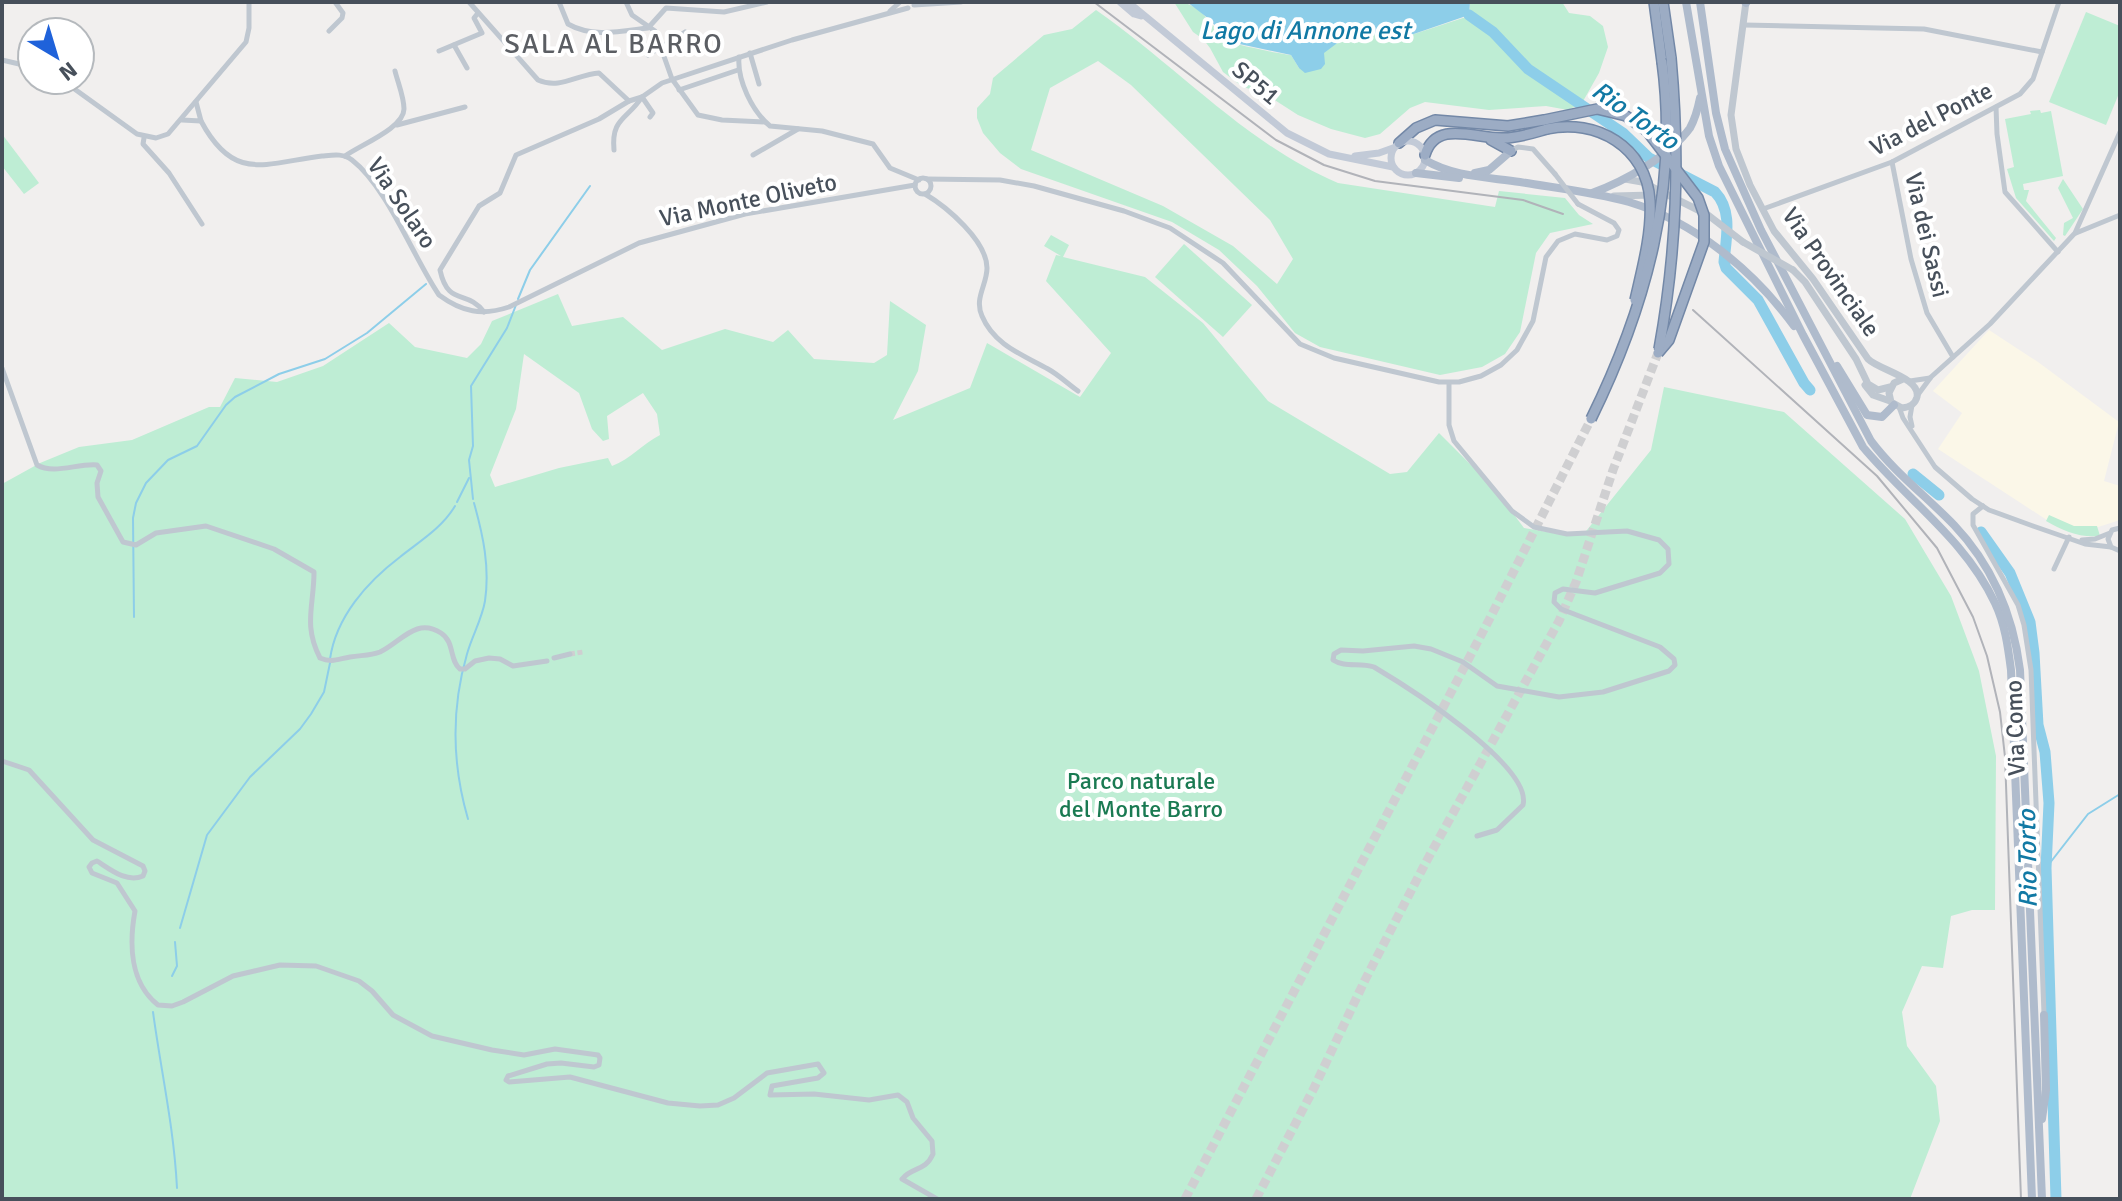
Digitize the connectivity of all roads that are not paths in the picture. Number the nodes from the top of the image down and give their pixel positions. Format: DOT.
graph roads {
  1 [pos="249,2"];
  2 [pos="335,2"];
  3 [pos="469,2"];
  4 [pos="559,2"];
  5 [pos="626,2"];
  6 [pos="766,2"];
  7 [pos="900,2"];
  8 [pos="961,2"];
  9 [pos="1120,2"];
  10 [pos="1128,2"];
  11 [pos="1654,2"];
  12 [pos="1663,2"];
  13 [pos="1686,2"];
  14 [pos="1700,2"];
  15 [pos="1746,2"];
  16 [pos="2059,2"];
  17 [pos="915,4"];
  18 [pos="478,13"];
  19 [pos="887,14"];
  20 [pos="1147,18"];
  21 [pos="1744,25"];
  22 [pos="648,28"];
  23 [pos="329,31"];
  24 [pos="685,32"];
  25 [pos="454,45"];
  26 [pos="662,47"];
  27 [pos="439,51"];
  28 [pos="2042,52"];
  29 [pos="750,53"];
  30 [pos="648,55"];
  31 [pos="739,57"];
  32 [pos="467,68"];
  33 [pos="738,70"];
  34 [pos="395,71"];
  35 [pos="672,79"];
  36 [pos="759,84"];
  37 [pos="679,90"];
  38 [pos="1701,94"];
  39 [pos="85,96"];
  40 [pos="642,97"];
  41 [pos="629,101"];
  42 [pos="196,102"];
  43 [pos="465,107"];
  44 [pos="1996,107"];
  45 [pos="650,117"];
  46 [pos="181,120"];
  47 [pos="201,121"];
  48 [pos="765,122"];
  49 [pos="1545,124"];
  50 [pos="396,125"];
  51 [pos="799,129"];
  52 [pos="2120,132"];
  53 [pos="1473,135"];
  54 [pos="144,138"];
  55 [pos="1397,145"];
  56 [pos="614,150"];
  57 [pos="1511,151"];
  58 [pos="1329,154"];
  59 [pos="753,155"];
  60 [pos="345,156"];
  61 [pos="1425,157"];
  62 [pos="1892,162"];
  63 [pos="1393,167"];
  64 [pos="1448,171"];
  65 [pos="1416,173"];
  66 [pos="1628,177"];
  67 [pos="927,179"];
  68 [pos="948,181"];
  69 [pos="917,185"];
  70 [pos="931,188"];
  71 [pos="1557,189"];
  72 [pos="925,194"];
  73 [pos="1590,194"];
  74 [pos="1668,196"];
  75 [pos="1605,197"];
  76 [pos="943,205"];
  77 [pos="1762,209"];
  78 [pos="2120,215"];
  79 [pos="202,224"];
  80 [pos="2075,233"];
  81 [pos="2058,252"];
  82 [pos="481,313"];
  83 [pos="1808,320"];
  84 [pos="1803,335"];
  85 [pos="1624,348"];
  86 [pos="1953,357"];
  87 [pos="2,368"];
  88 [pos="1886,371"];
  89 [pos="1864,375"];
  90 [pos="1931,377"];
  91 [pos="1907,380"];
  92 [pos="1449,383"];
  93 [pos="1892,385"];
  94 [pos="1078,391"];
  95 [pos="1917,396"];
  96 [pos="1895,405"];
  97 [pos="1912,405"];
  98 [pos="1591,419"];
  99 [pos="1913,431"];
  100 [pos="1983,506"];
  101 [pos="2120,528"];
  102 [pos="2110,533"];
  103 [pos="2069,537"];
  104 [pos="2077,540"];
  105 [pos="2111,547"];
  106 [pos="2120,551"];
  107 [pos="2054,569"];
  108 [pos="570,654"];
  109 [pos="554,658"];
  110 [pos="547,661"];
  111 [pos="2,761"];
  112 [pos="1477,836"];
  113 [pos="2044,1015"];
  114 [pos="2039,1143"];
  115 [pos="937,1199"];
  116 [pos="2032,1199"];
  117 [pos="2042,1199"];
  1 -- 42 [label="street"];
  2 -- 23 [label="street"];
  3 -- 18 [label="street"];
  4 -- 22 [label="street"];
  5 -- 22 [label="street"];
  6 -- 22 [label="street"];
  7 -- 17 [label="street"];
  7 -- 19 [label="street"];
  8 -- 17 [label="street"];
  9 -- 20 [label="main road"];
  10 -- 20 [label="main road, SP51 / SP51"];
  11 -- 85 [label="highway, bridge"];
  12 -- 49 [label="highway, bridge"];
  13 -- 38 [label="main road"];
  14 -- 83 [label="main road"];
  15 -- 21 [label="street, Via Provinciale"];
  16 -- 28 [label="street, Via del Ponte"];
  17 -- 19 [label="street"];
  18 -- 25 [label="street"];
  18 -- 41 [label="street"];
  19 -- 29 [label="street"];
  20 -- 58 [label="main road, SP51 / SP51"];
  21 -- 28 [label="street"];
  21 -- 77 [label="street, Via Provinciale"];
  22 -- 26 [label="street"];
  24 -- 26 [label="street"];
  25 -- 27 [label="street"];
  25 -- 32 [label="street"];
  26 -- 30 [label="street"];
  26 -- 35 [label="street"];
  28 -- 44 [label="street, Via del Ponte"];
  29 -- 31 [label="street"];
  29 -- 36 [label="street"];
  31 -- 33 [label="street"];
  31 -- 35 [label="street"];
  33 -- 37 [label="street"];
  33 -- 48 [label="street"];
  34 -- 50 [label="street"];
  35 -- 37 [label="street"];
  35 -- 40 [label="street"];
  37 -- 48 [label="street"];
  38 -- 66 [label="main road, bridge"];
  38 -- 84 [label="main road"];
  39 -- 54 [label="street"];
  40 -- 41 [label="street"];
  40 -- 45 [label="street"];
  40 -- 56 [label="street"];
  41 -- 82 [label="street, Via Solaro"];
  42 -- 46 [label="street"];
  42 -- 47 [label="street, Via Solaro"];
  43 -- 50 [label="street"];
  44 -- 62 [label="street, Via del Ponte"];
  44 -- 81 [label="street"];
  46 -- 47 [label="street"];
  46 -- 54 [label="street"];
  47 -- 60 [label="street, Via Solaro"];
  48 -- 51 [label="street"];
  49 -- 53 [label="highway"];
  49 -- 55 [label="highway"];
  49 -- 85 [label="highway, bridge"];
  50 -- 60 [label="street"];
  51 -- 59 [label="street"];
  51 -- 69 [label="street"];
  52 -- 80 [label="street"];
  53 -- 57 [label="highway"];
  53 -- 61 [label="highway"];
  54 -- 79 [label="street"];
  55 -- 58 [label="main road, SP51 / SP51"];
  55 -- 61 [label="main road"];
  55 -- 63 [label="main road"];
  57 -- 64 [label="main road"];
  57 -- 92 [label="street, bridge"];
  58 -- 63 [label="main road, SP51 / SP51"];
  60 -- 82 [label="street, Via Solaro"];
  61 -- 64 [label="main road"];
  61 -- 65 [label="main road"];
  62 -- 77 [label="street, Via del Ponte"];
  62 -- 86 [label="street, Via dei Sassi"];
  63 -- 65 [label="main road"];
  64 -- 71 [label="main road"];
  65 -- 71 [label="main road"];
  66 -- 73 [label="main road"];
  66 -- 74 [label="street"];
  67 -- 68 [label="street, Via Monte Oliveto"];
  67 -- 69 [label="street, Via Monte Oliveto"];
  67 -- 70 [label="street"];
  68 -- 70 [label="street"];
  68 -- 92 [label="street"];
  69 -- 72 [label="street"];
  69 -- 82 [label="street, Via Monte Oliveto"];
  70 -- 72 [label="street"];
  70 -- 76 [label="street"];
  71 -- 73 [label="main road"];
  72 -- 76 [label="street"];
  73 -- 75 [label="main road"];
  74 -- 75 [label="street"];
  74 -- 89 [label="street, bridge"];
  75 -- 84 [label="main road"];
  76 -- 94 [label="street"];
  77 -- 88 [label="street, Via Provinciale"];
  78 -- 80 [label="street"];
  80 -- 81 [label="street"];
  81 -- 86 [label="street"];
  83 -- 96 [label="main road"];
  83 -- 114 [label="main road"];
  84 -- 116 [label="main road"];
  85 -- 98 [label="highway, bridge"];
  86 -- 90 [label="street"];
  87 -- 110 [label="street"];
  88 -- 91 [label="street, Via Provinciale"];
  88 -- 93 [label="street, Via Provinciale"];
  89 -- 93 [label="street"];
  89 -- 96 [label="street"];
  90 -- 91 [label="street"];
  90 -- 95 [label="street"];
  91 -- 93 [label="street"];
  91 -- 95 [label="street"];
  92 -- 112 [label="street"];
  93 -- 96 [label="street"];
  95 -- 97 [label="street"];
  96 -- 97 [label="street"];
  96 -- 99 [label="street"];
  97 -- 99 [label="street"];
  99 -- 100 [label="street"];
  100 -- 103 [label="street"];
  100 -- 113 [label="street, Via Como"];
  101 -- 102 [label="street"];
  102 -- 104 [label="street"];
  102 -- 105 [label="street"];
  103 -- 104 [label="street"];
  103 -- 107 [label="street"];
  104 -- 105 [label="street"];
  105 -- 106 [label="street"];
  108 -- 109 [label="street"];
  111 -- 115 [label="street"];
  113 -- 114 [label="main road"];
  114 -- 117 [label="main road"];
}
